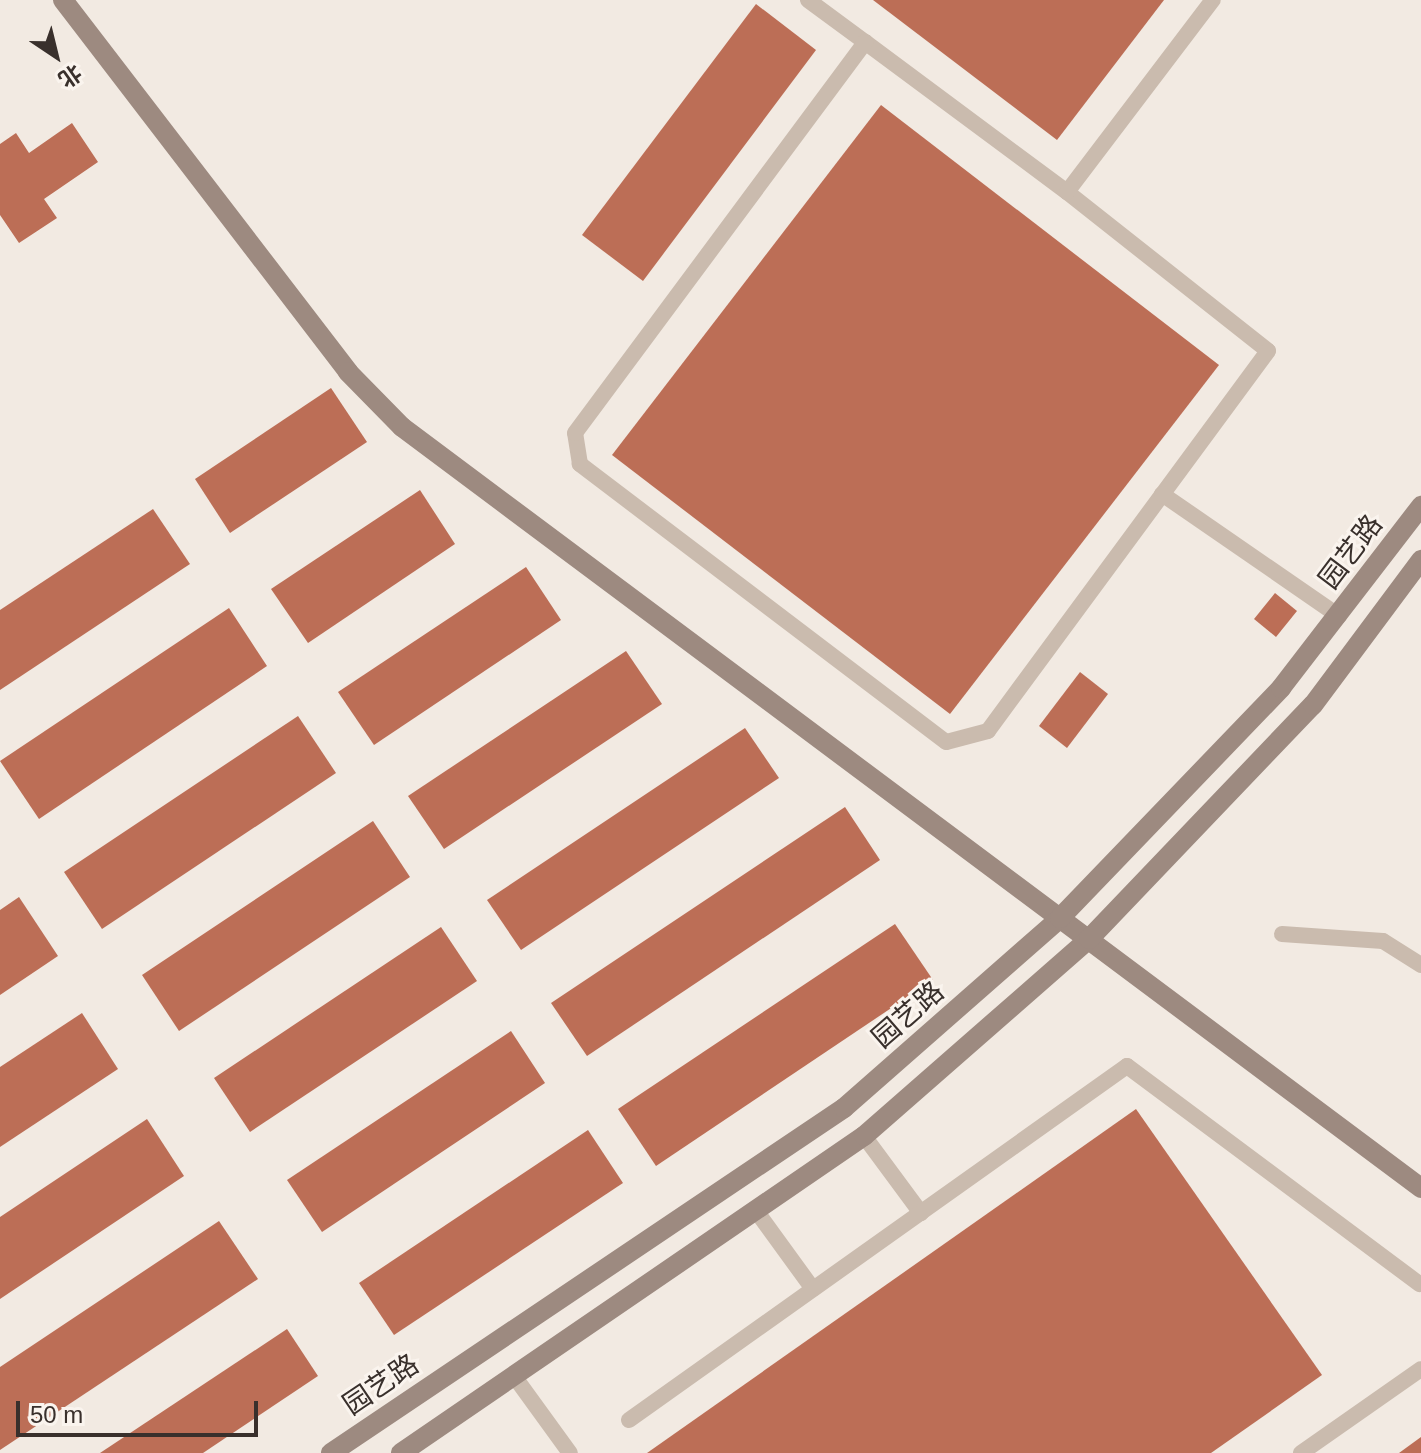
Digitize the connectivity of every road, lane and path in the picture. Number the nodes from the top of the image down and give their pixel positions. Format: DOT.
graph roads {
  1 [pos="63,0"];
  2 [pos="808,0"];
  3 [pos="1213,0"];
  4 [pos="865,42"];
  5 [pos="1067,192"];
  6 [pos="1162,494"];
  7 [pos="1421,506"];
  8 [pos="1421,560"];
  9 [pos="1339,616"];
  10 [pos="1060,918"];
  11 [pos="1282,934"];
  12 [pos="1089,939"];
  13 [pos="1421,965"];
  14 [pos="864,1136"];
  15 [pos="1421,1188"];
  16 [pos="757,1212"];
  17 [pos="921,1213"];
  18 [pos="1420,1284"];
  19 [pos="813,1289"];
  20 [pos="1421,1369"];
  21 [pos="514,1376"];
  22 [pos="629,1420"];
  23 [pos="331,1453"];
  24 [pos="401,1453"];
  25 [pos="570,1453"];
  26 [pos="1301,1453"];
  1 -- 10 [label="street"];
  2 -- 4 [label="lane"];
  3 -- 5 [label="lane"];
  4 -- 5 [label="lane"];
  4 -- 6 [label="lane"];
  5 -- 6 [label="lane"];
  6 -- 9 [label="lane"];
  7 -- 9 [label="street, 园艺路"];
  8 -- 12 [label="street"];
  9 -- 10 [label="street, 园艺路"];
  10 -- 12 [label="street"];
  10 -- 23 [label="street, 园艺路"];
  11 -- 13 [label="lane"];
  12 -- 14 [label="street"];
  12 -- 15 [label="street"];
  14 -- 16 [label="street"];
  14 -- 17 [label="lane"];
  16 -- 19 [label="lane"];
  16 -- 21 [label="street"];
  17 -- 18 [label="lane"];
  17 -- 19 [label="lane"];
  19 -- 22 [label="lane"];
  20 -- 26 [label="lane"];
  21 -- 24 [label="street"];
  21 -- 25 [label="lane"];
}
